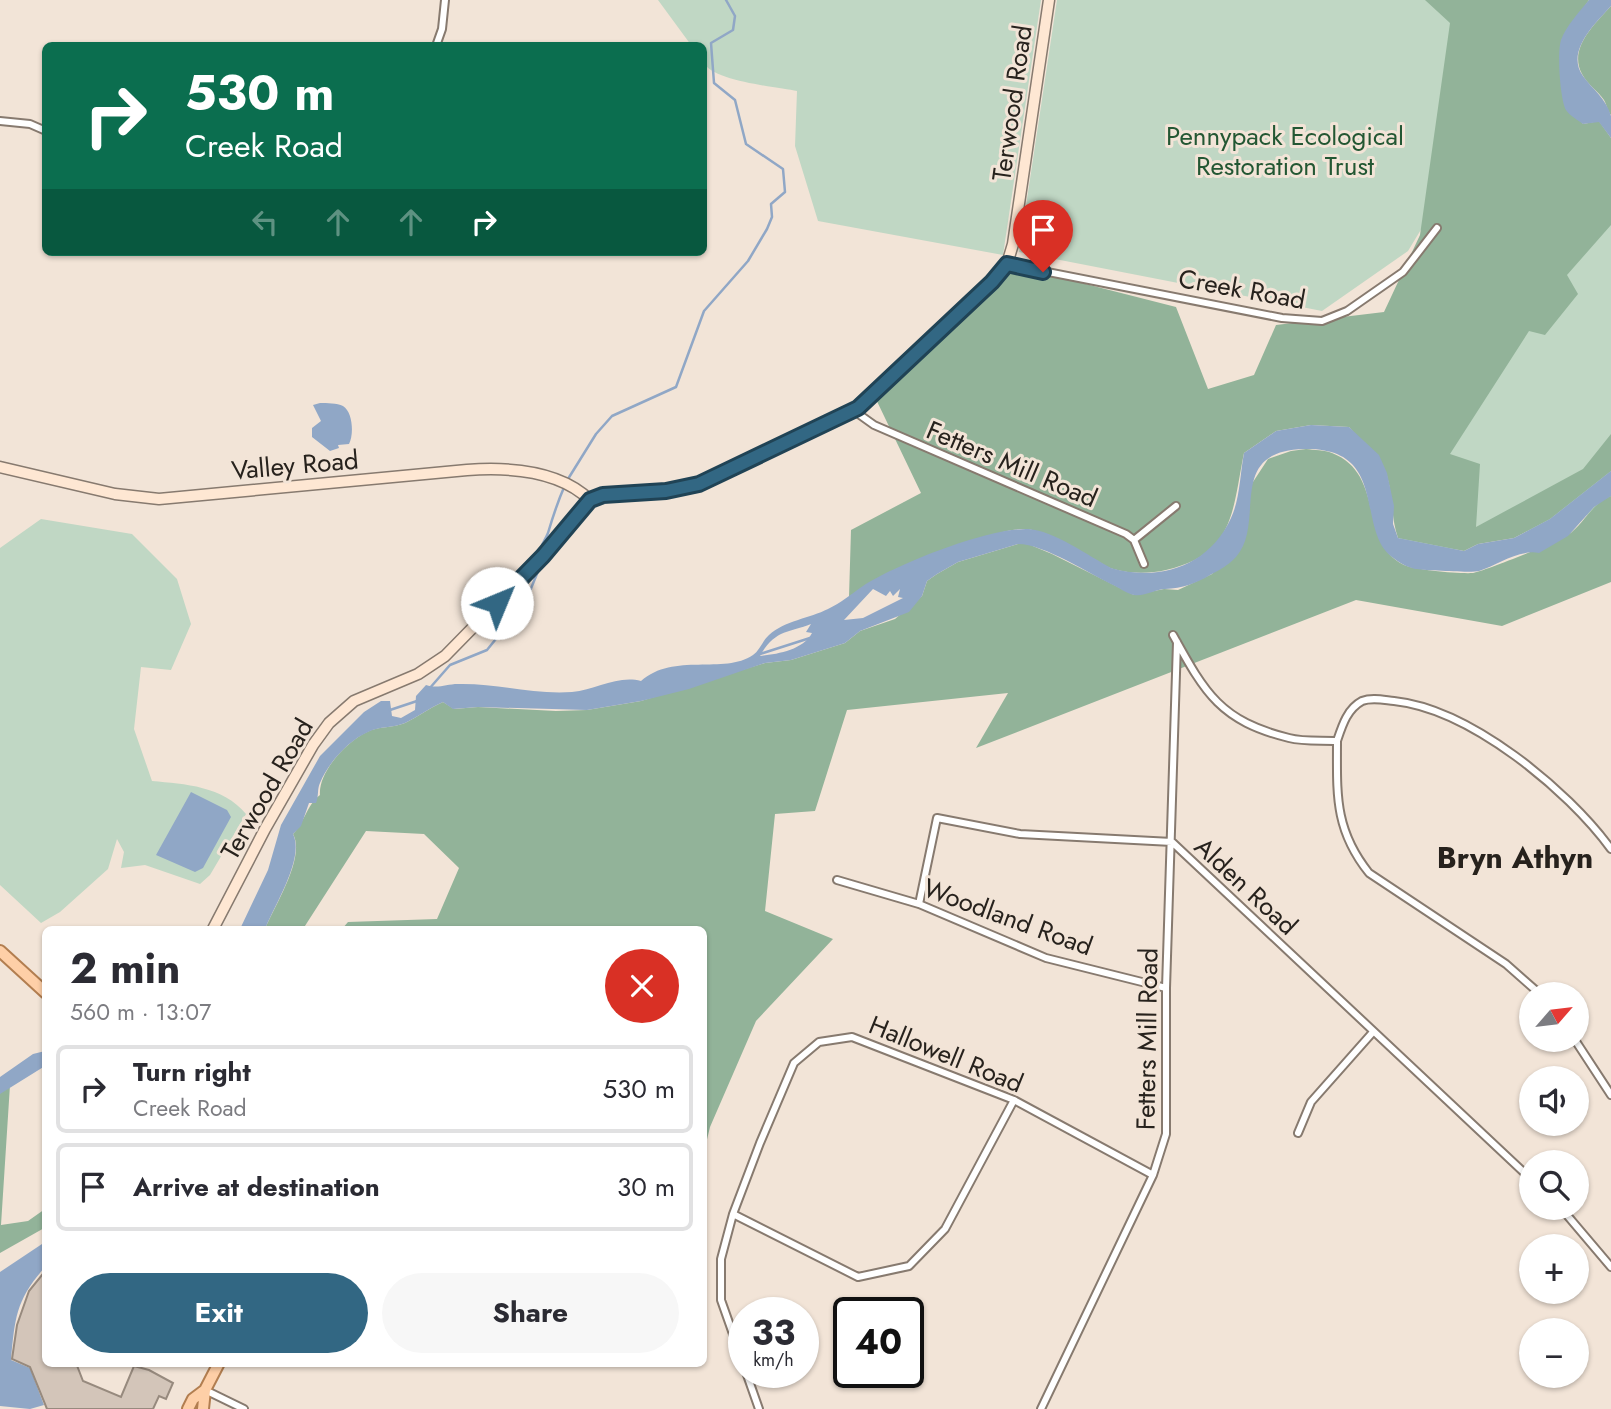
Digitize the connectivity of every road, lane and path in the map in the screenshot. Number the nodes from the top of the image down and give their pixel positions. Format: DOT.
graph roads {
  1 [pos="445,0"];
  2 [pos="1049,0"];
  3 [pos="437,42"];
  4 [pos="0,121"];
  5 [pos="42,129"];
  6 [pos="1437,228"];
  7 [pos="1007,264"];
  8 [pos="853,410"];
  9 [pos="0,467"];
  10 [pos="590,500"];
  11 [pos="1177,506"];
  12 [pos="1134,540"];
  13 [pos="1143,565"];
  14 [pos="1173,635"];
  15 [pos="1177,642"];
  16 [pos="1337,741"];
  17 [pos="1172,842"];
  18 [pos="1611,849"];
  19 [pos="837,880"];
  20 [pos="919,904"];
  21 [pos="215,926"];
  22 [pos="0,951"];
  23 [pos="1526,982"];
  24 [pos="1166,988"];
  25 [pos="42,989"];
  26 [pos="1373,1032"];
  27 [pos="1583,1052"];
  28 [pos="1611,1095"];
  29 [pos="1013,1100"];
  30 [pos="1298,1133"];
  31 [pos="1519,1168"];
  32 [pos="1153,1175"];
  33 [pos="733,1214"];
  34 [pos="1571,1220"];
  35 [pos="1611,1267"];
  36 [pos="728,1320"];
  37 [pos="217,1367"];
  38 [pos="752,1388"];
  39 [pos="205,1390"];
  40 [pos="188,1409"];
  41 [pos="204,1409"];
  42 [pos="244,1409"];
  43 [pos="759,1409"];
  44 [pos="1041,1409"];
  1 -- 3 [label="street"];
  2 -- 7 [label="street, Terwood Road"];
  4 -- 5 [label="street"];
  6 -- 7 [label="street, Creek Road"];
  7 -- 8 [label="street, Terwood Road"];
  8 -- 10 [label="street, Terwood Road"];
  8 -- 12 [label="street, Fetters Mill Road"];
  9 -- 10 [label="street, Valley Road"];
  10 -- 21 [label="street, Terwood Road"];
  11 -- 12 [label="street"];
  12 -- 13 [label="street"];
  14 -- 15 [label="street"];
  15 -- 16 [label="street"];
  15 -- 17 [label="street, Fetters Mill Road"];
  16 -- 18 [label="street"];
  16 -- 23 [label="street"];
  17 -- 20 [label="street, Alden Road"];
  17 -- 24 [label="street, Fetters Mill Road"];
  17 -- 26 [label="street, Alden Road"];
  19 -- 20 [label="street, Woodland Road"];
  20 -- 24 [label="street, Woodland Road"];
  22 -- 25 [label="main road"];
  24 -- 32 [label="street, Fetters Mill Road"];
  26 -- 30 [label="street"];
  26 -- 31 [label="street, Alden Road"];
  27 -- 28 [label="street"];
  29 -- 32 [label="street, Hallowell Road"];
  29 -- 33 [label="street"];
  29 -- 33 [label="street, Hallowell Road"];
  32 -- 44 [label="street, Fetters Mill Road"];
  33 -- 36 [label="street, Hallowell Road"];
  34 -- 35 [label="street"];
  37 -- 39 [label="main road"];
  38 -- 43 [label="street"];
  39 -- 40 [label="main road"];
  39 -- 41 [label="main road"];
  39 -- 42 [label="street"];
}
